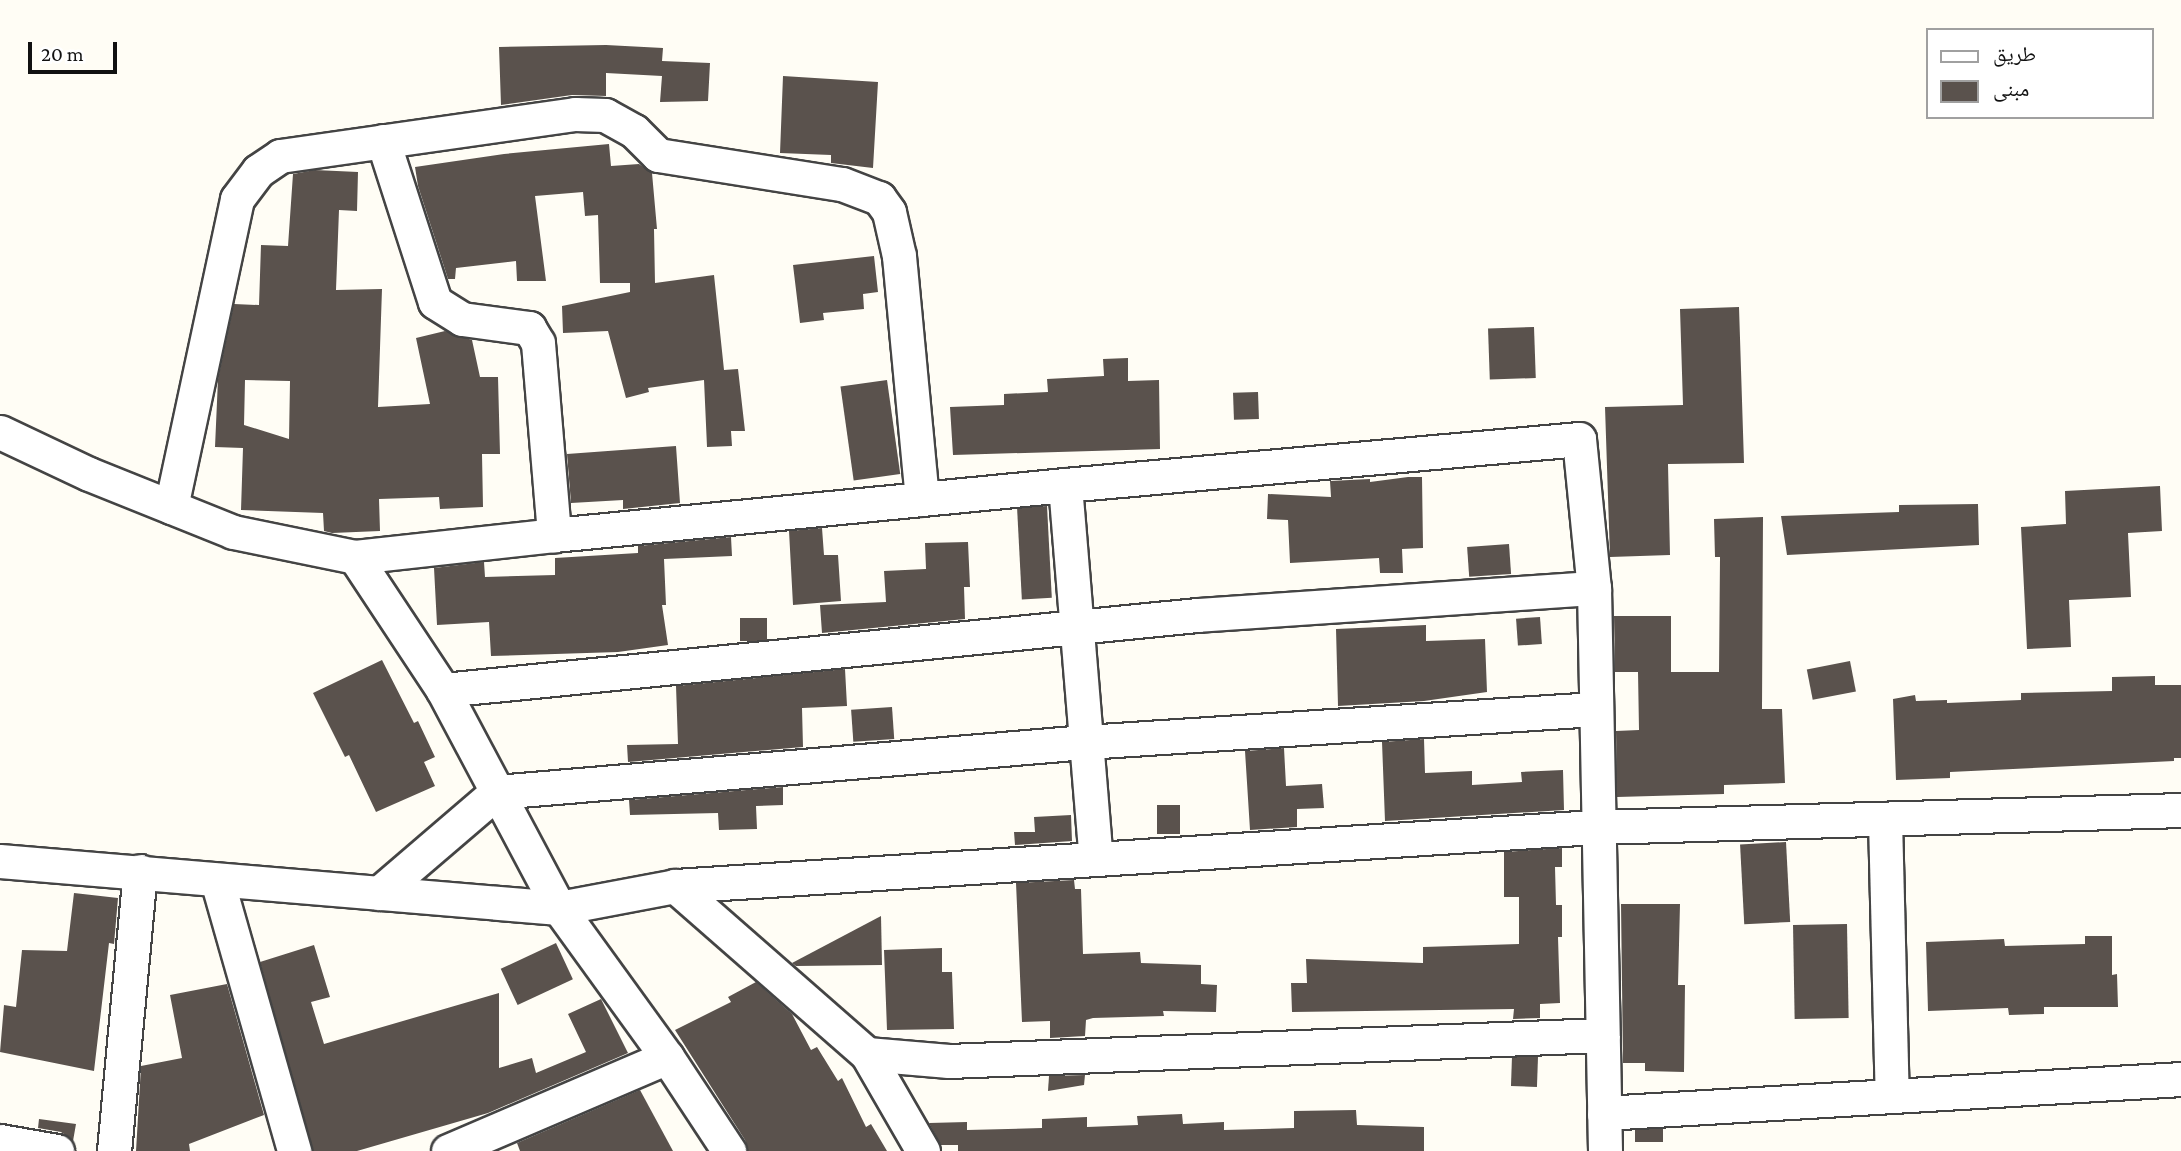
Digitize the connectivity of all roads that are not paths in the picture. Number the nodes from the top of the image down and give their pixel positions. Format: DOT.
graph roads {
  1 [pos="383,141"];
  2 [pos="0,432"];
  3 [pos="1065,485"];
  4 [pos="922,499"];
  5 [pos="171,507"];
  6 [pos="554,535"];
  7 [pos="355,557"];
  8 [pos="1594,588"];
  9 [pos="1075,627"];
  10 [pos="443,690"];
  11 [pos="1595,709"];
  12 [pos="1086,742"];
  13 [pos="497,792"];
  14 [pos="2181,810"];
  15 [pos="1885,819"];
  16 [pos="1596,827"];
  17 [pos="1096,859"];
  18 [pos="0,861"];
  19 [pos="140,871"];
  20 [pos="217,880"];
  21 [pos="675,886"];
  22 [pos="379,893"];
  23 [pos="559,908"];
  24 [pos="1602,1035"];
  25 [pos="867,1054"];
  26 [pos="667,1057"];
  27 [pos="2181,1079"];
  28 [pos="1892,1096"];
  29 [pos="1604,1113"];
  30 [pos="0,1142"];
  31 [pos="57,1151"];
  32 [pos="114,1151"];
  33 [pos="294,1151"];
  34 [pos="448,1151"];
  35 [pos="729,1151"];
  36 [pos="923,1151"];
  37 [pos="1605,1151"];
  1 -- 4 [label="street"];
  1 -- 5 [label="street"];
  1 -- 6 [label="street"];
  2 -- 5 [label="street"];
  3 -- 4 [label="street"];
  3 -- 8 [label="street"];
  3 -- 9 [label="street"];
  4 -- 6 [label="street"];
  5 -- 7 [label="street"];
  6 -- 7 [label="street"];
  7 -- 10 [label="street"];
  8 -- 9 [label="street"];
  8 -- 11 [label="street"];
  9 -- 10 [label="street"];
  9 -- 12 [label="street"];
  10 -- 13 [label="street"];
  11 -- 12 [label="street"];
  11 -- 16 [label="street"];
  12 -- 13 [label="street"];
  12 -- 17 [label="street"];
  13 -- 22 [label="street"];
  13 -- 23 [label="street"];
  14 -- 15 [label="street"];
  15 -- 16 [label="street"];
  15 -- 28 [label="street"];
  16 -- 17 [label="street"];
  16 -- 24 [label="street"];
  17 -- 21 [label="street"];
  18 -- 19 [label="street"];
  19 -- 20 [label="street"];
  19 -- 32 [label="street"];
  20 -- 22 [label="street"];
  20 -- 33 [label="street"];
  21 -- 23 [label="street"];
  21 -- 25 [label="street"];
  22 -- 23 [label="street"];
  23 -- 26 [label="street"];
  24 -- 25 [label="street"];
  24 -- 29 [label="street"];
  25 -- 36 [label="street"];
  26 -- 34 [label="street"];
  26 -- 35 [label="street"];
  27 -- 28 [label="street"];
  28 -- 29 [label="street"];
  29 -- 37 [label="street"];
  30 -- 31 [label="street"];
}
